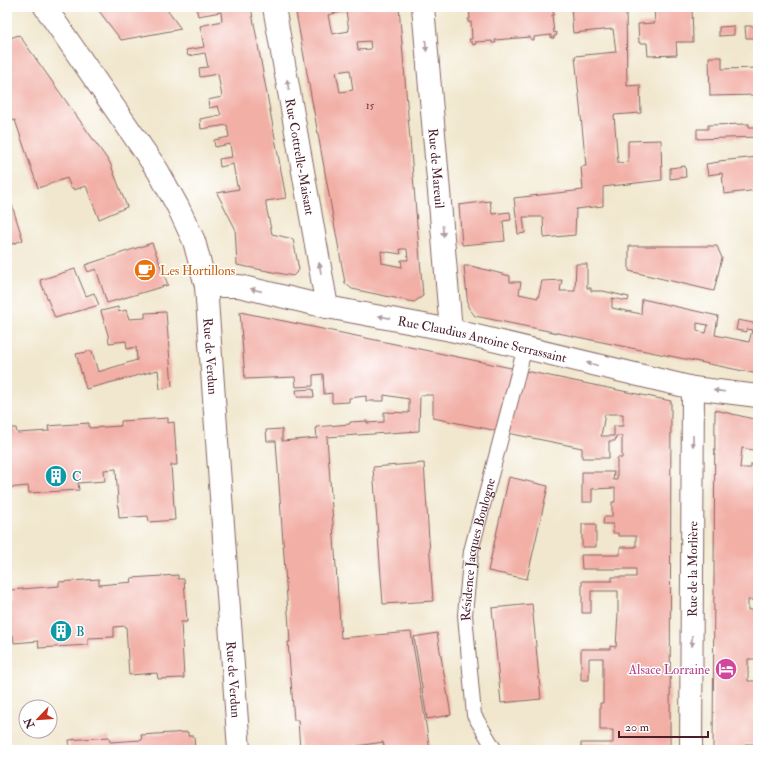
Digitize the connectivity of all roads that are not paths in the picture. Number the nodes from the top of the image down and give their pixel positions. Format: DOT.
graph roads {
  1 [pos="45,7"];
  2 [pos="274,7"];
  3 [pos="422,7"];
  4 [pos="206,286"];
  5 [pos="327,307"];
  6 [pos="451,330"];
  7 [pos="525,347"];
  8 [pos="693,388"];
  9 [pos="758,396"];
  10 [pos="239,750"];
  11 [pos="495,750"];
  12 [pos="691,750"];
  1 -- 4 [label="street, Rue de Verdun"];
  5 -- 2 [label="street, Rue Cottrelle-Maisant, one-way"];
  3 -- 6 [label="street, Rue de Mareuil, one-way"];
  5 -- 4 [label="street, Rue Claudius Antoine Serrassaint, one-way"];
  4 -- 10 [label="street, Rue de Verdun"];
  6 -- 5 [label="street, Rue Claudius Antoine Serrassaint, one-way"];
  6 -- 7 [label="street, Rue Claudius Antoine Serrassaint"];
  8 -- 7 [label="street, Rue Claudius Antoine Serrassaint, one-way"];
  7 -- 11 [label="lane, Résidence Jacques Boulogne"];
  9 -- 8 [label="street, Rue Claudius Antoine Serrassaint, one-way"];
  8 -- 12 [label="street, Rue de la Morlière, one-way"];
}
